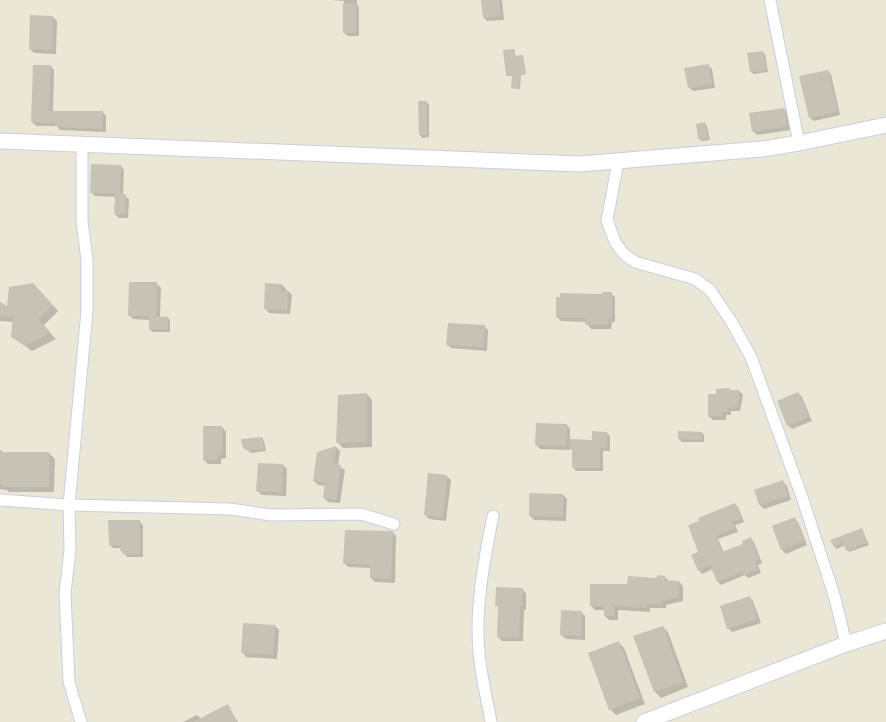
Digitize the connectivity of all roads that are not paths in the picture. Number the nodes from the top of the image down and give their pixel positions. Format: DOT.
graph roads {
  1 [pos="770,0"];
  2 [pos="886,125"];
  3 [pos="0,141"];
  4 [pos="799,143"];
  5 [pos="82,144"];
  6 [pos="618,162"];
  7 [pos="0,500"];
  8 [pos="69,505"];
  9 [pos="493,516"];
  10 [pos="394,524"];
  11 [pos="886,631"];
  12 [pos="846,644"];
  13 [pos="81,722"];
  14 [pos="491,722"];
  15 [pos="644,722"];
  1 -- 4 [label="street"];
  2 -- 4 [label="street"];
  3 -- 5 [label="street"];
  4 -- 6 [label="street"];
  5 -- 6 [label="street"];
  5 -- 8 [label="street"];
  6 -- 12 [label="street"];
  7 -- 8 [label="street"];
  8 -- 10 [label="street"];
  8 -- 13 [label="street"];
  9 -- 14 [label="street"];
  11 -- 12 [label="street"];
  12 -- 15 [label="street"];
}
